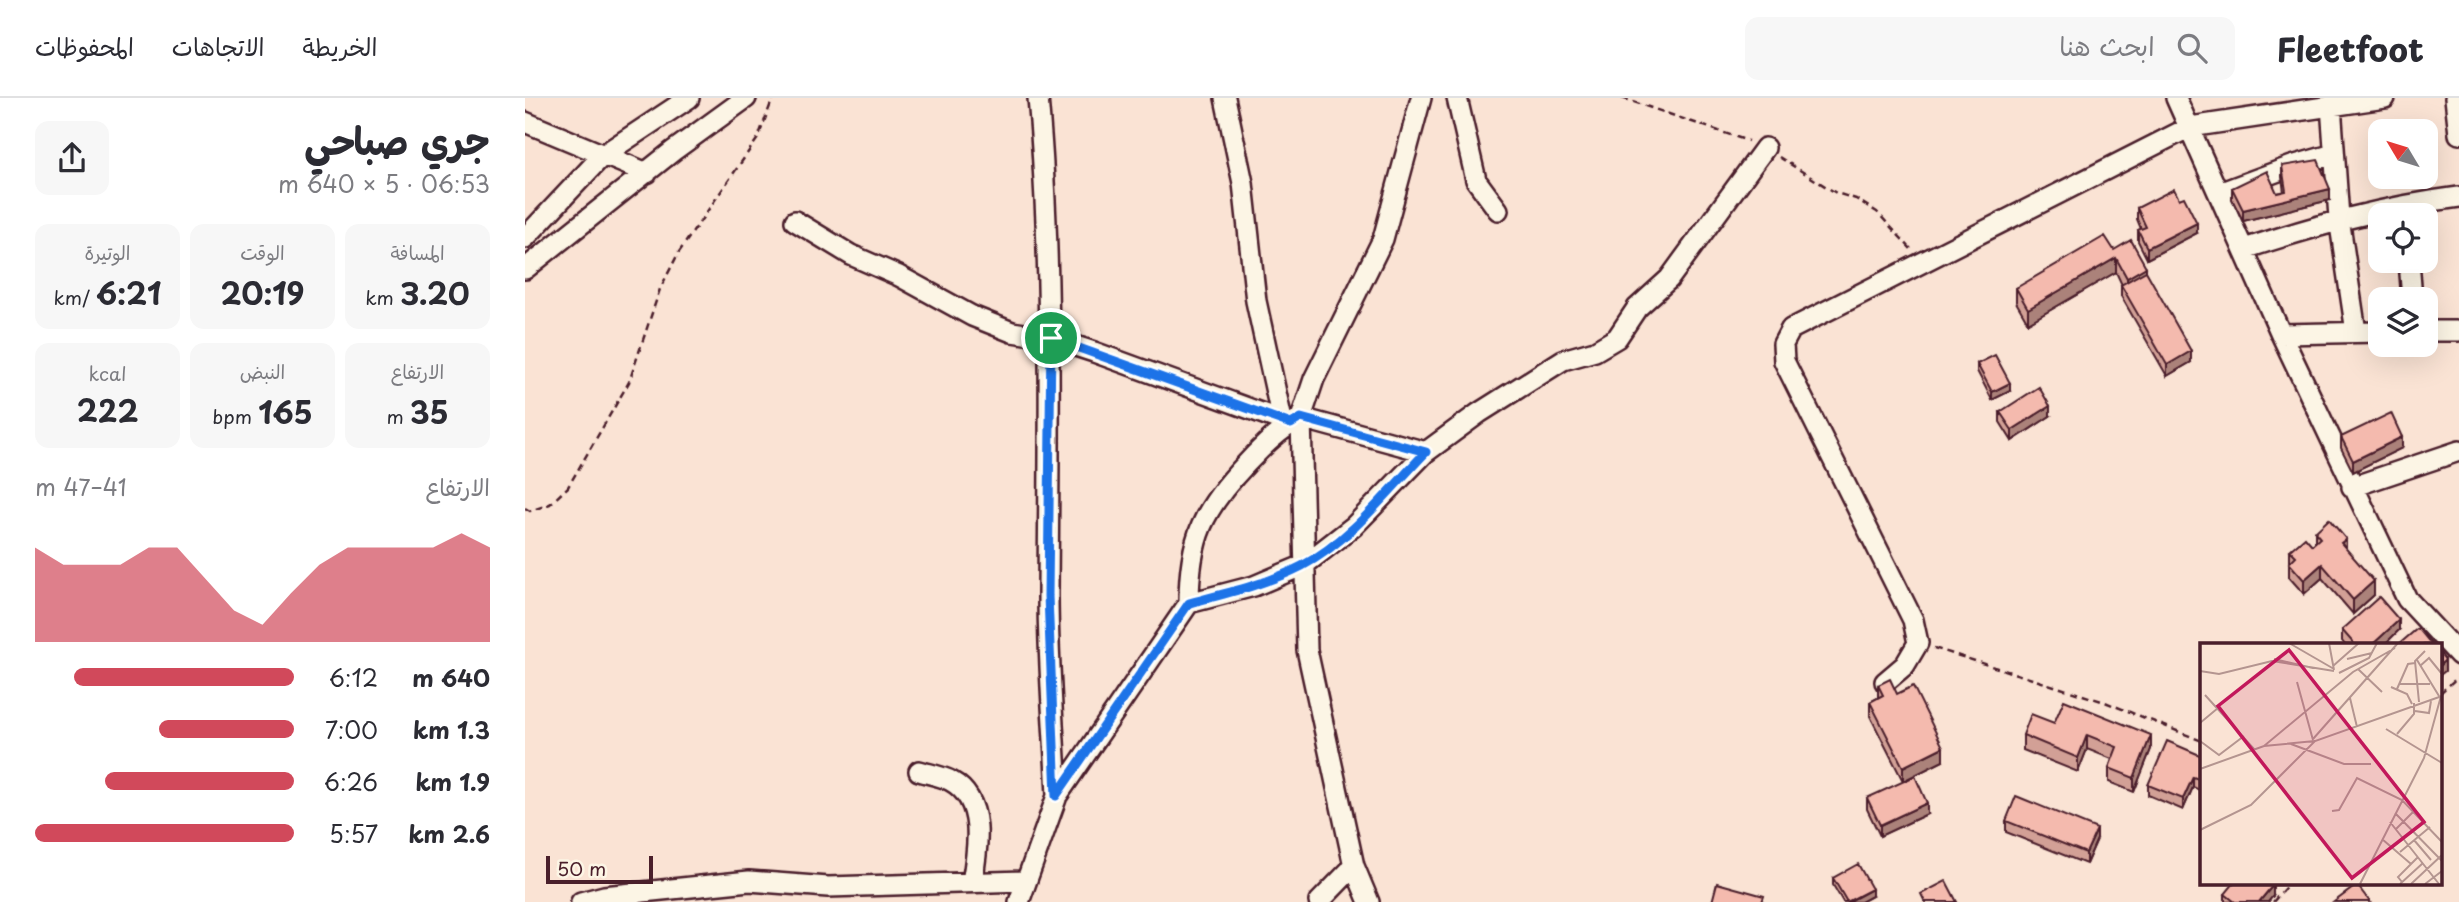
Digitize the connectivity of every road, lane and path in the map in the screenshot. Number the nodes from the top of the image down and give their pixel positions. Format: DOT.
graph roads {
  1 [pos="689,98"];
  2 [pos="746,98"];
  3 [pos="773,98"];
  4 [pos="1038,98"];
  5 [pos="1225,98"];
  6 [pos="1422,98"];
  7 [pos="1457,98"];
  8 [pos="1622,98"];
  9 [pos="2176,98"];
  10 [pos="2385,98"];
  11 [pos="2455,98"];
  12 [pos="2331,105"];
  13 [pos="525,122"];
  14 [pos="2190,127"];
  15 [pos="2459,134"];
  16 [pos="1765,148"];
  17 [pos="2335,154"];
  18 [pos="603,155"];
  19 [pos="647,173"];
  20 [pos="2219,193"];
  21 [pos="2459,197"];
  22 [pos="2432,203"];
  23 [pos="1498,210"];
  24 [pos="2368,214"];
  25 [pos="2339,218"];
  26 [pos="795,221"];
  27 [pos="525,237"];
  28 [pos="2244,249"];
  29 [pos="1923,262"];
  30 [pos="525,269"];
  31 [pos="2438,331"];
  32 [pos="2459,331"];
  33 [pos="2355,332"];
  34 [pos="2368,332"];
  35 [pos="2281,334"];
  36 [pos="1051,338"];
  37 [pos="1291,421"];
  38 [pos="2459,450"];
  39 [pos="1426,452"];
  40 [pos="2352,487"];
  41 [pos="525,509"];
  42 [pos="1304,565"];
  43 [pos="1189,603"];
  44 [pos="1918,643"];
  45 [pos="2459,655"];
  46 [pos="2459,676"];
  47 [pos="1885,682"];
  48 [pos="2441,692"];
  49 [pos="2200,740"];
  50 [pos="919,771"];
  51 [pos="1056,796"];
  52 [pos="1354,866"];
  53 [pos="1024,881"];
  54 [pos="972,882"];
  55 [pos="2288,884"];
  56 [pos="883,894"];
  57 [pos="580,902"];
  58 [pos="1019,902"];
  59 [pos="1319,902"];
  60 [pos="1369,902"];
  61 [pos="2273,902"];
  1 -- 18 [label="street"];
  2 -- 19 [label="street"];
  3 -- 41 [label="path"];
  4 -- 36 [label="street"];
  5 -- 37 [label="street"];
  6 -- 37 [label="street"];
  7 -- 23 [label="street"];
  8 -- 16 [label="path"];
  9 -- 14 [label="street"];
  10 -- 12 [label="street"];
  11 -- 15 [label="street"];
  12 -- 14 [label="street"];
  12 -- 17 [label="street"];
  13 -- 18 [label="street"];
  14 -- 20 [label="street"];
  14 -- 29 [label="street"];
  16 -- 29 [label="path"];
  16 -- 39 [label="street"];
  17 -- 20 [label="street"];
  17 -- 25 [label="street"];
  18 -- 19 [label="street"];
  18 -- 27 [label="street"];
  19 -- 30 [label="street"];
  20 -- 28 [label="street"];
  21 -- 22 [label="street"];
  24 -- 25 [label="street"];
  25 -- 28 [label="street"];
  25 -- 33 [label="street"];
  26 -- 36 [label="street"];
  28 -- 35 [label="street"];
  29 -- 44 [label="street"];
  31 -- 32 [label="street"];
  33 -- 34 [label="street"];
  33 -- 35 [label="street"];
  35 -- 40 [label="street"];
  36 -- 37 [label="street"];
  36 -- 51 [label="street"];
  37 -- 39 [label="street"];
  37 -- 42 [label="street"];
  37 -- 43 [label="street"];
  38 -- 40 [label="street"];
  39 -- 42 [label="street"];
  40 -- 45 [label="street"];
  42 -- 43 [label="street"];
  42 -- 52 [label="street"];
  43 -- 51 [label="street"];
  44 -- 47 [label="street"];
  44 -- 49 [label="path"];
  46 -- 48 [label="path"];
  50 -- 54 [label="street"];
  51 -- 53 [label="street"];
  52 -- 59 [label="street"];
  52 -- 60 [label="street"];
  53 -- 54 [label="street"];
  53 -- 58 [label="street"];
  54 -- 56 [label="street"];
  55 -- 61 [label="path"];
  56 -- 57 [label="street"];
}
